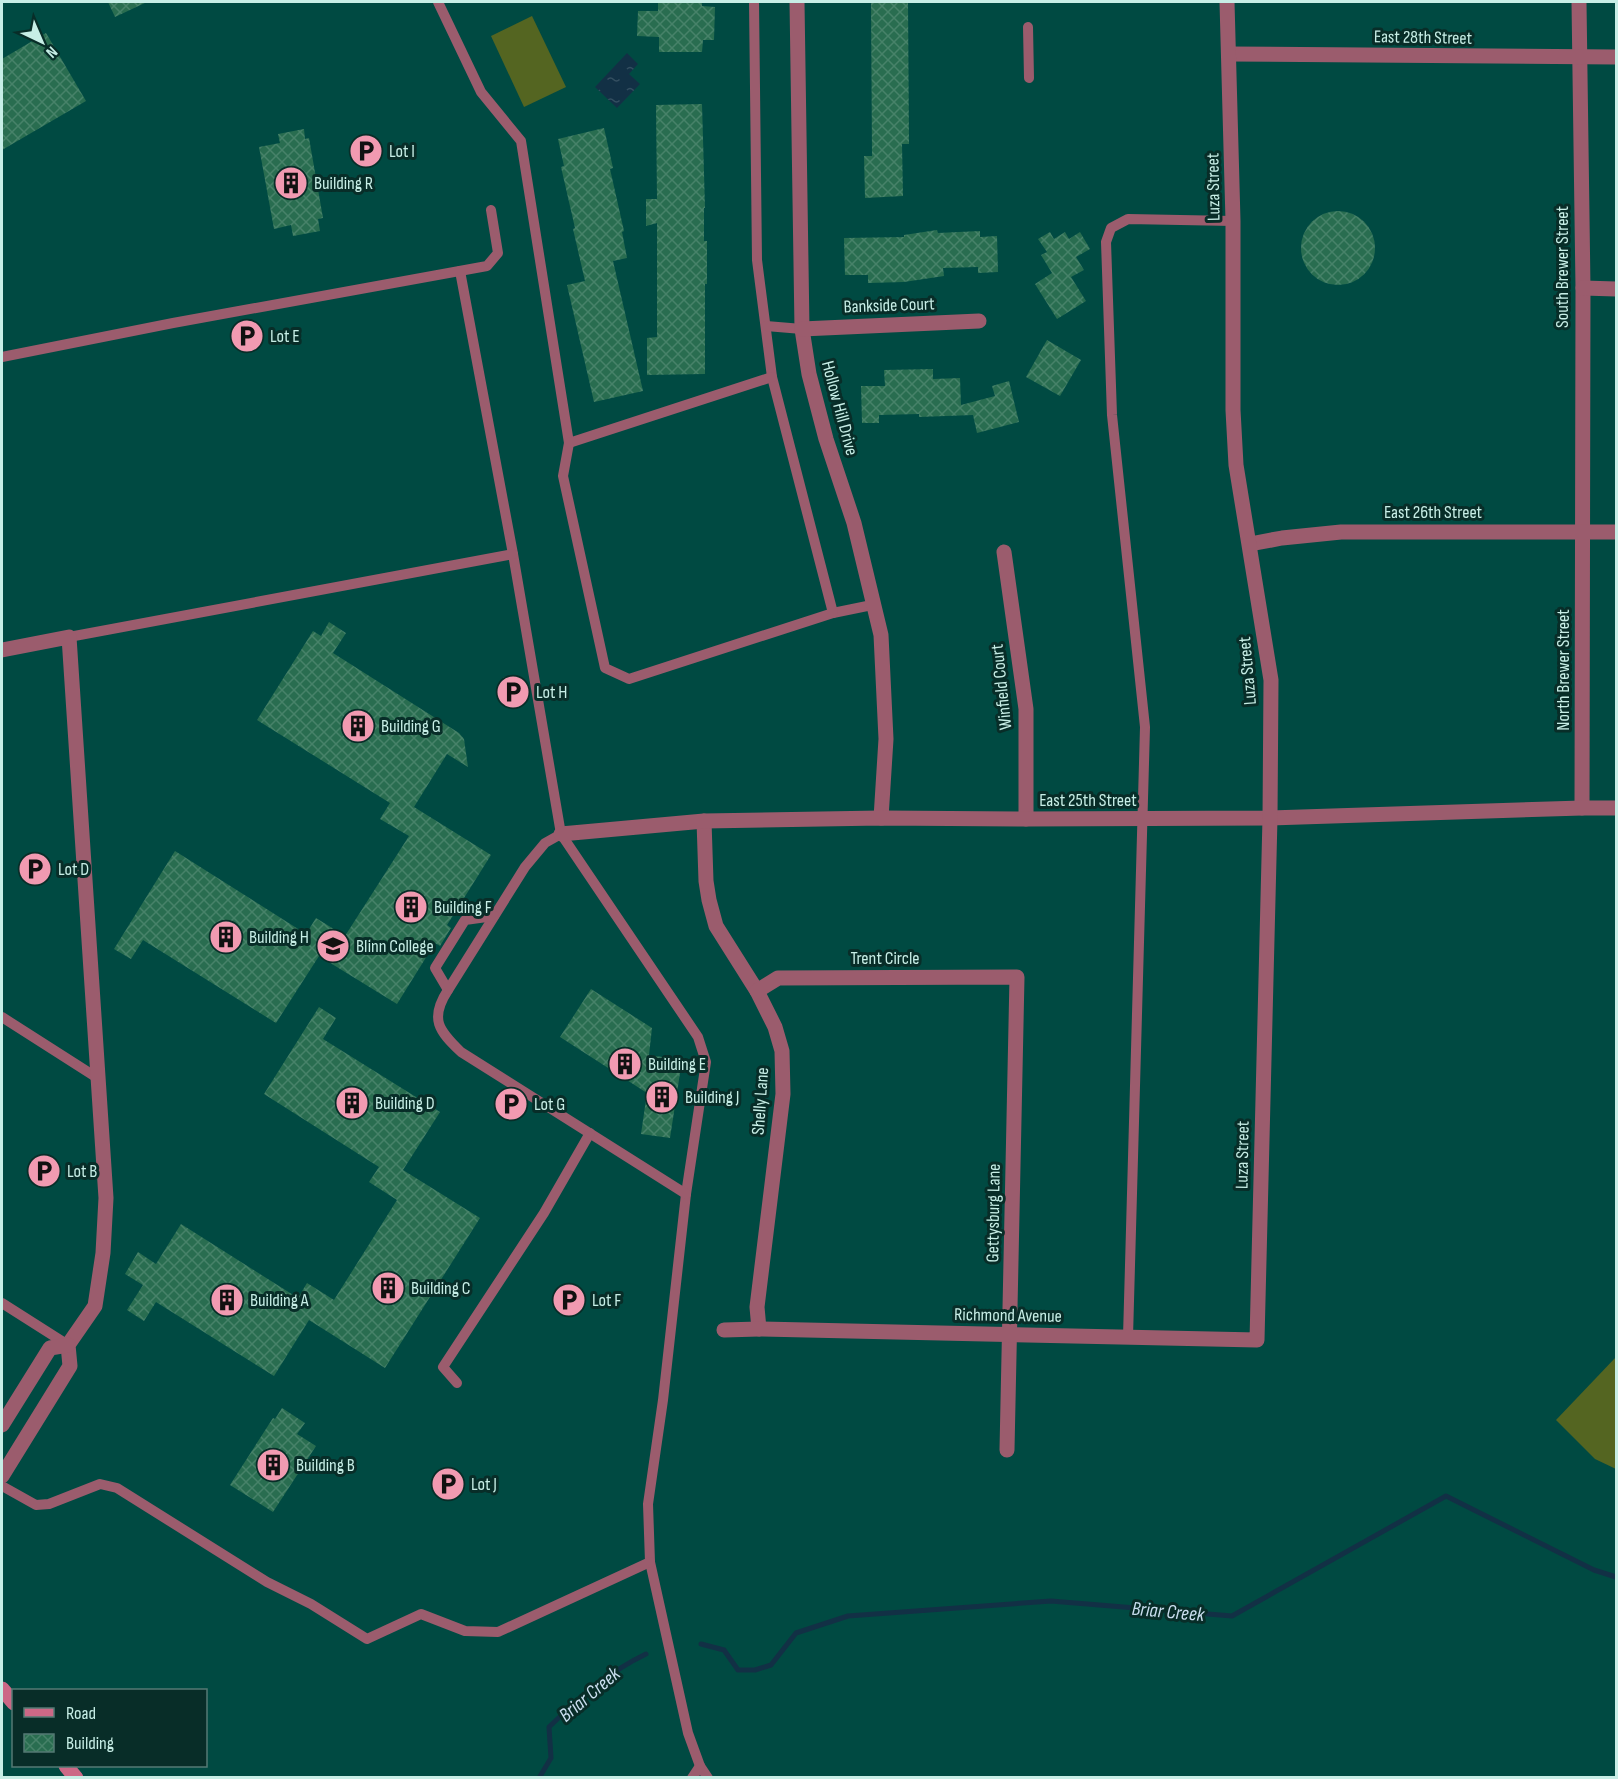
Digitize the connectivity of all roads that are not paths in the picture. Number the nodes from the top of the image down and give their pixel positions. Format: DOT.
graph roads {
  1 [pos="438,2"];
  2 [pos="754,2"];
  3 [pos="797,2"];
  4 [pos="1227,2"];
  5 [pos="1579,2"];
  6 [pos="1028,27"];
  7 [pos="1229,54"];
  8 [pos="1617,57"];
  9 [pos="1580,58"];
  10 [pos="1029,78"];
  11 [pos="491,210"];
  12 [pos="1233,221"];
  13 [pos="460,271"];
  14 [pos="1583,288"];
  15 [pos="1617,289"];
  16 [pos="979,321"];
  17 [pos="766,326"];
  18 [pos="802,329"];
  19 [pos="2,357"];
  20 [pos="772,377"];
  21 [pos="569,443"];
  22 [pos="1582,532"];
  23 [pos="1617,532"];
  24 [pos="1250,544"];
  25 [pos="1004,552"];
  26 [pos="513,554"];
  27 [pos="872,605"];
  28 [pos="833,612"];
  29 [pos="69,637"];
  30 [pos="2,651"];
  31 [pos="1582,808"];
  32 [pos="1617,808"];
  33 [pos="881,818"];
  34 [pos="1270,818"];
  35 [pos="1026,819"];
  36 [pos="1142,819"];
  37 [pos="704,820"];
  38 [pos="561,834"];
  39 [pos="494,916"];
  40 [pos="1017,977"];
  41 [pos="447,990"];
  42 [pos="758,991"];
  43 [pos="2,1017"];
  44 [pos="99,1079"];
  45 [pos="590,1133"];
  46 [pos="686,1194"];
  47 [pos="2,1303"];
  48 [pos="759,1329"];
  49 [pos="724,1330"];
  50 [pos="1009,1334"];
  51 [pos="1128,1337"];
  52 [pos="1257,1340"];
  53 [pos="68,1345"];
  54 [pos="457,1383"];
  55 [pos="2,1425"];
  56 [pos="1007,1450"];
  57 [pos="2,1476"];
  58 [pos="2,1486"];
  59 [pos="650,1562"];
  60 [pos="2,1689"];
  61 [pos="12,1701"];
  62 [pos="700,1766"];
  63 [pos="692,1778"];
  64 [pos="708,1778"];
  1 -- 21 [label="lane"];
  2 -- 17 [label="lane"];
  3 -- 18 [label="street, Hollow Hill Drive"];
  4 -- 7 [label="street, Luza Street"];
  5 -- 9 [label="street, South Brewer Street"];
  6 -- 10 [label="lane"];
  7 -- 9 [label="street, East 28th Street"];
  7 -- 12 [label="street, Luza Street"];
  8 -- 9 [label="street, East 28th Street"];
  9 -- 14 [label="street, South Brewer Street"];
  11 -- 13 [label="lane"];
  12 -- 24 [label="street, Luza Street"];
  12 -- 36 [label="lane"];
  13 -- 19 [label="lane"];
  13 -- 26 [label="lane"];
  14 -- 15 [label="street"];
  14 -- 22 [label="street, South Brewer Street"];
  16 -- 18 [label="street, Bankside Court"];
  17 -- 18 [label="lane"];
  17 -- 20 [label="lane"];
  18 -- 27 [label="street, Hollow Hill Drive"];
  20 -- 21 [label="lane"];
  20 -- 28 [label="lane"];
  21 -- 28 [label="lane"];
  22 -- 23 [label="street, East 26th Street"];
  22 -- 24 [label="street, East 26th Street"];
  22 -- 31 [label="street, North Brewer Street"];
  24 -- 34 [label="street, Luza Street"];
  25 -- 35 [label="street, Winfield Court"];
  26 -- 29 [label="lane"];
  26 -- 38 [label="lane"];
  27 -- 28 [label="lane"];
  27 -- 33 [label="street, Hollow Hill Drive"];
  29 -- 30 [label="street"];
  29 -- 44 [label="street"];
  31 -- 32 [label="street, East 25th Street"];
  31 -- 34 [label="street, East 25th Street"];
  33 -- 35 [label="street, East 25th Street"];
  33 -- 37 [label="street, East 25th Street"];
  34 -- 36 [label="street, East 25th Street"];
  34 -- 52 [label="street, Luza Street"];
  35 -- 36 [label="street, East 25th Street"];
  36 -- 51 [label="lane"];
  37 -- 38 [label="street, East 25th Street"];
  37 -- 42 [label="street, Shelly Lane"];
  38 -- 39 [label="lane"];
  38 -- 46 [label="lane"];
  39 -- 41 [label="lane"];
  39 -- 41 [label="lane"];
  40 -- 42 [label="street, Trent Circle"];
  40 -- 50 [label="street, Gettysburg Lane"];
  41 -- 45 [label="lane"];
  42 -- 48 [label="street, Shelly Lane"];
  43 -- 44 [label="lane"];
  44 -- 53 [label="street"];
  45 -- 46 [label="lane"];
  45 -- 54 [label="lane"];
  46 -- 59 [label="lane"];
  47 -- 53 [label="lane"];
  48 -- 49 [label="street, Richmond Avenue"];
  48 -- 50 [label="street, Richmond Avenue"];
  50 -- 51 [label="street, Richmond Avenue"];
  50 -- 56 [label="street, Gettysburg Lane"];
  51 -- 52 [label="street, Richmond Avenue"];
  53 -- 55 [label="street"];
  53 -- 57 [label="street"];
  58 -- 59 [label="lane"];
  59 -- 62 [label="lane"];
  60 -- 61 [label="main road"];
  62 -- 63 [label="lane"];
  62 -- 64 [label="lane"];
}
